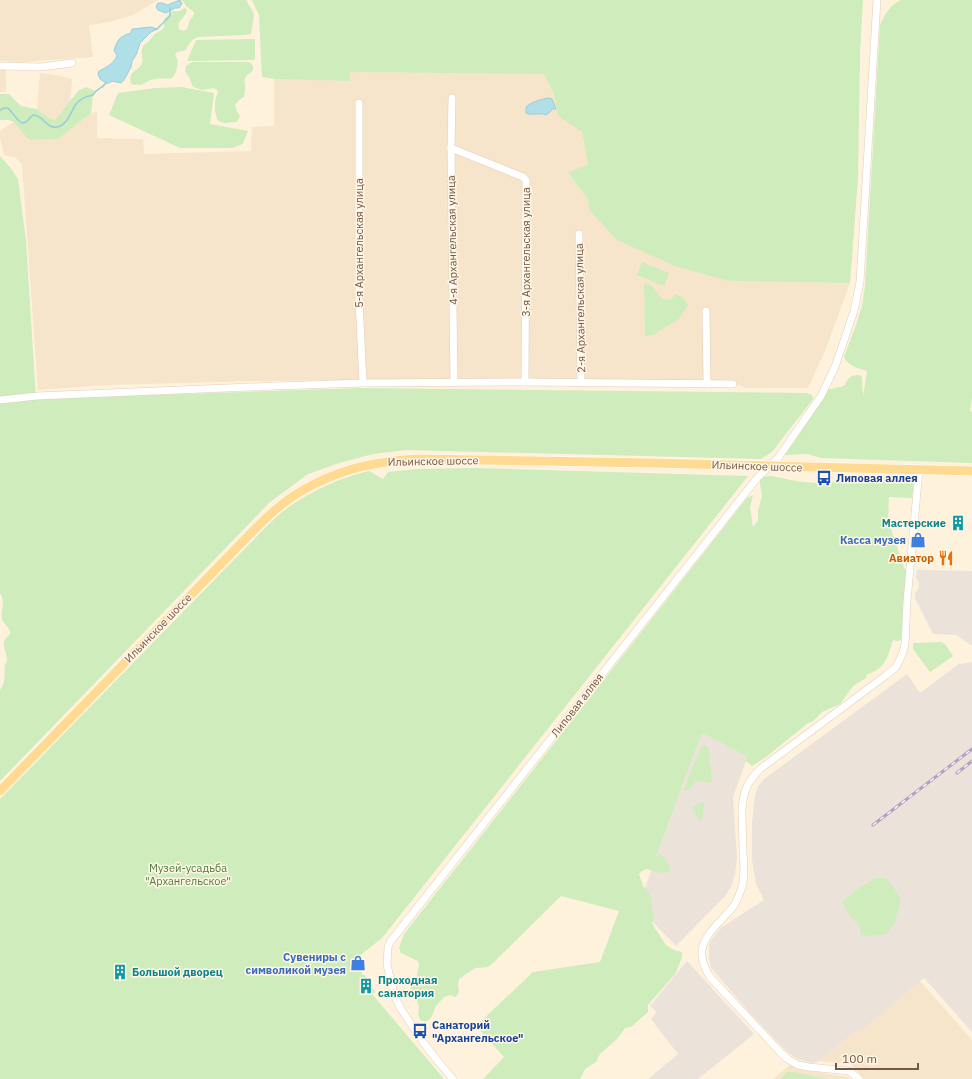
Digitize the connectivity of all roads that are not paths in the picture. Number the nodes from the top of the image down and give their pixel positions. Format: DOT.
graph roads {
  1 [pos="877,0"];
  2 [pos="72,63"];
  3 [pos="0,66"];
  4 [pos="452,98"];
  5 [pos="359,103"];
  6 [pos="451,148"];
  7 [pos="579,234"];
  8 [pos="706,311"];
  9 [pos="525,382"];
  10 [pos="454,383"];
  11 [pos="581,383"];
  12 [pos="363,384"];
  13 [pos="707,384"];
  14 [pos="733,384"];
  15 [pos="0,400"];
  16 [pos="770,466"];
  17 [pos="919,470"];
  18 [pos="972,471"];
  19 [pos="0,791"];
  20 [pos="453,1079"];
  21 [pos="859,1079"];
  1 -- 16 [label="street, Липовая аллея"];
  2 -- 3 [label="street"];
  4 -- 6 [label="street, 4-я Архангельская улица"];
  5 -- 12 [label="street, 5-я Архангельская улица"];
  6 -- 9 [label="street, 3-я Архангельская улица"];
  6 -- 10 [label="street, 4-я Архангельская улица"];
  7 -- 11 [label="street, 2-я Архангельская улица"];
  8 -- 13 [label="street"];
  9 -- 10 [label="street"];
  9 -- 11 [label="street"];
  10 -- 12 [label="street"];
  11 -- 13 [label="street"];
  12 -- 15 [label="street"];
  13 -- 14 [label="street"];
  16 -- 17 [label="main road, Ильинское шоссе"];
  16 -- 19 [label="main road, Ильинское шоссе"];
  16 -- 20 [label="street, Липовая аллея"];
  17 -- 18 [label="main road, Ильинское шоссе"];
  17 -- 21 [label="street"];
}
